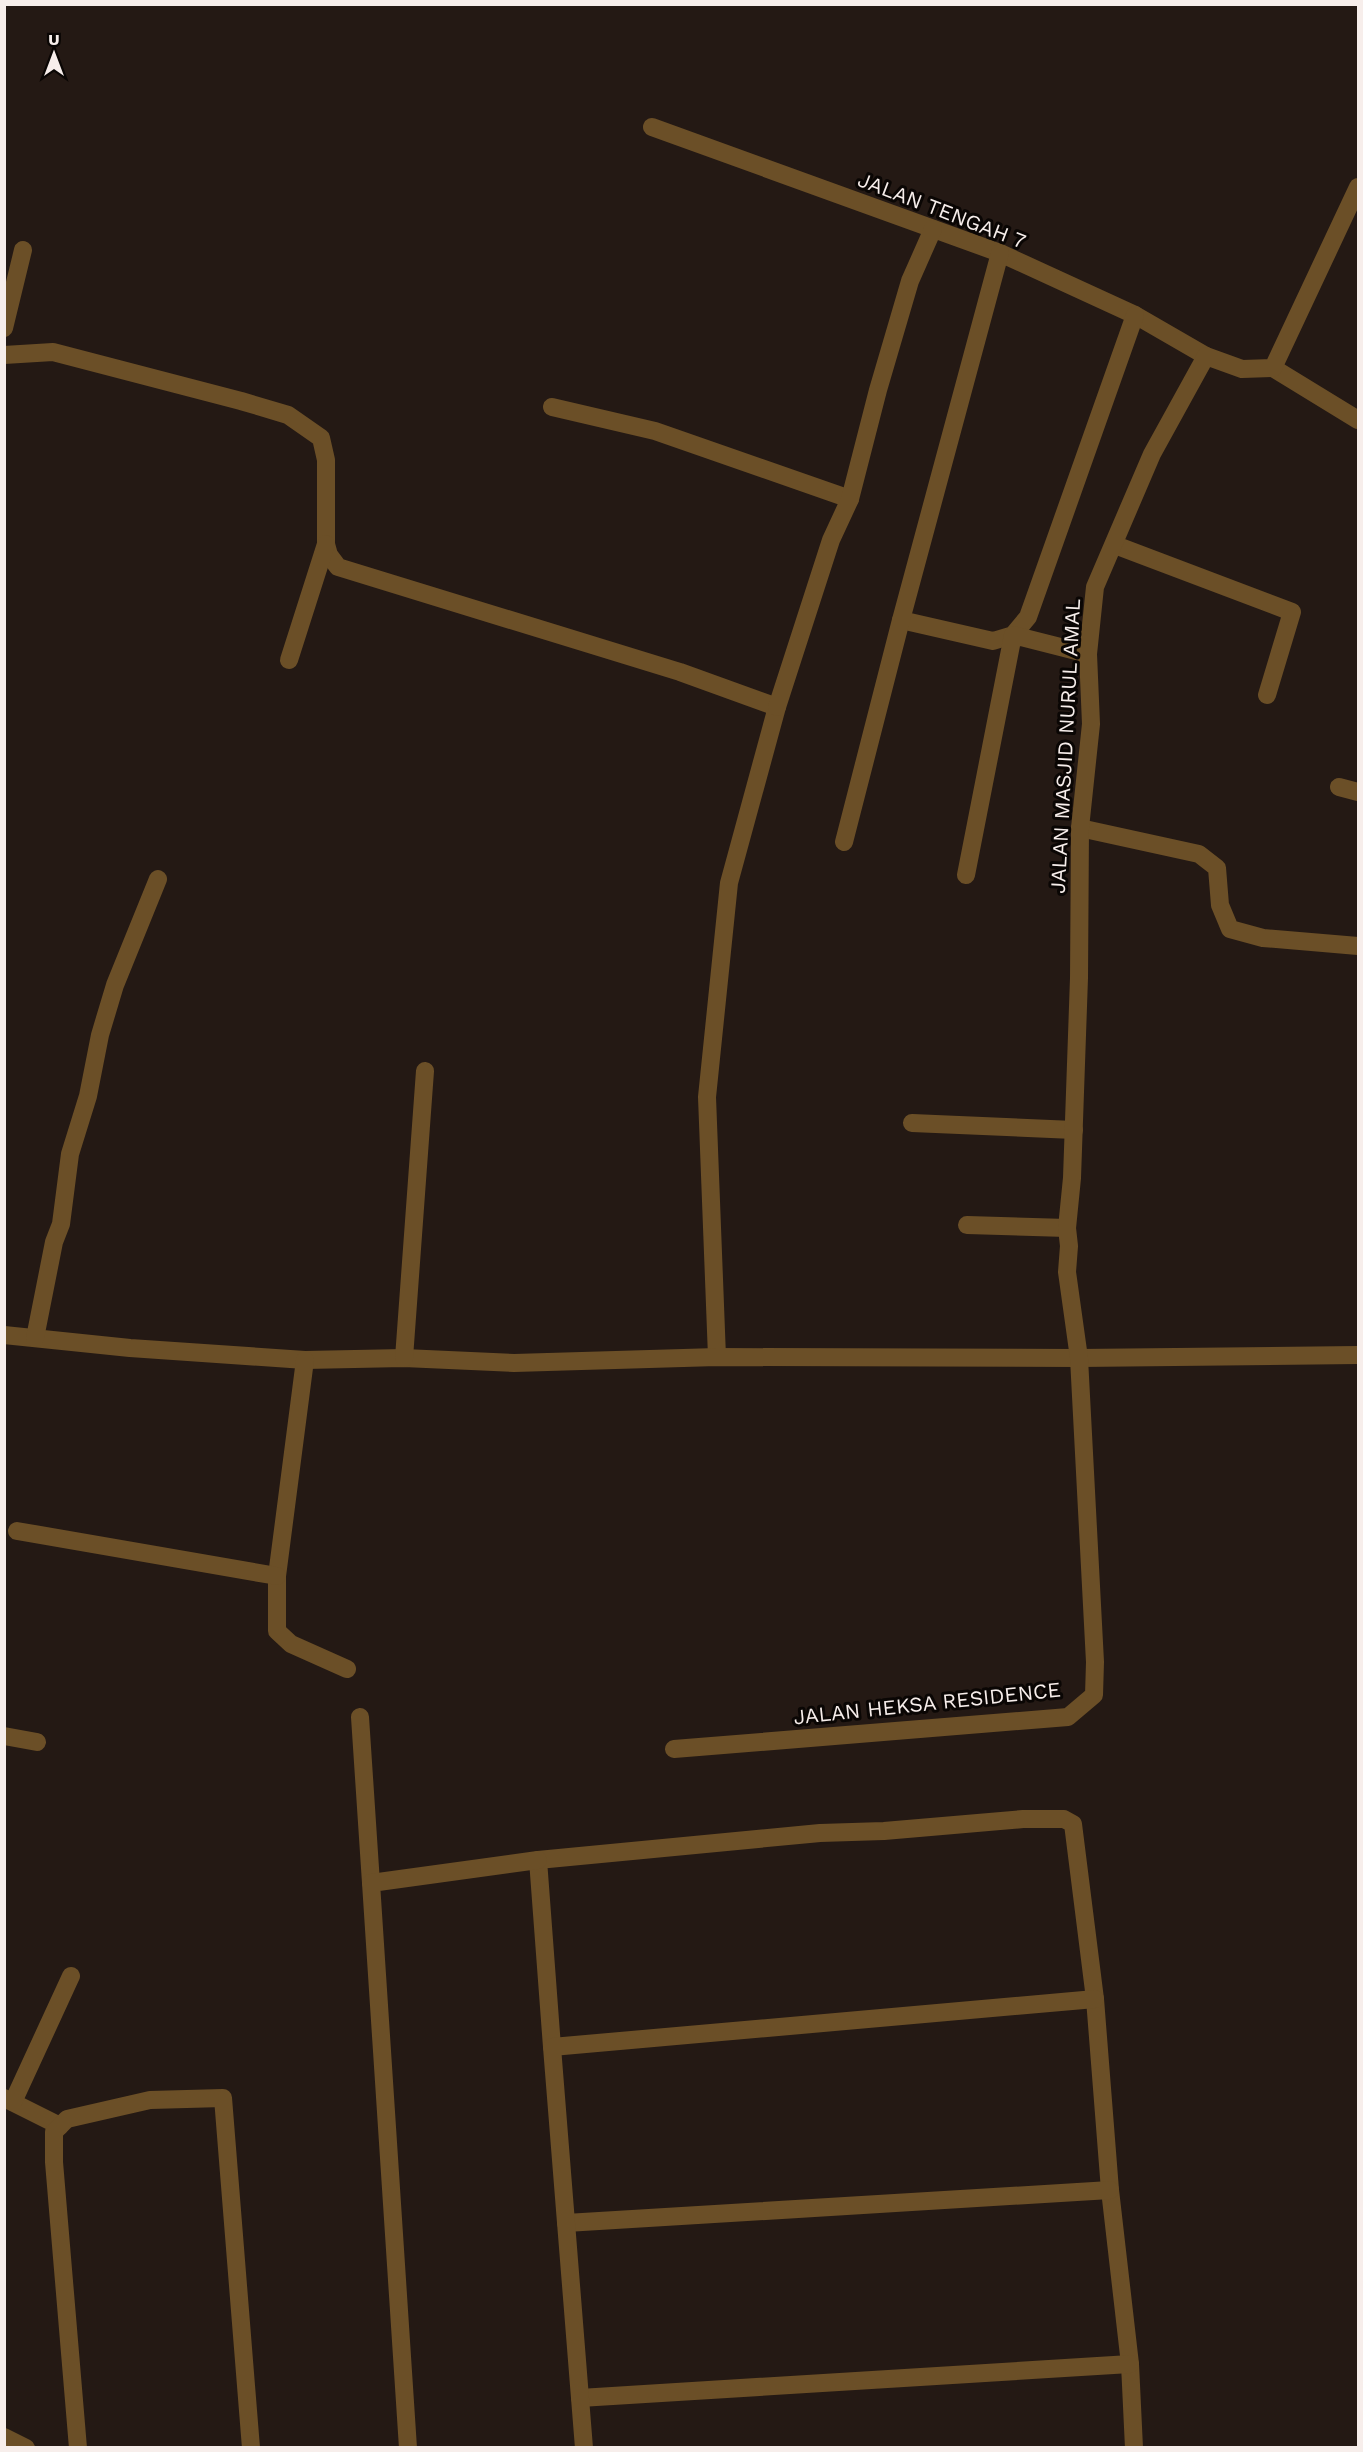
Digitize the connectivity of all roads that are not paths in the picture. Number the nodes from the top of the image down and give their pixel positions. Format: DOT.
graph roads {
  1 [pos="652,127"];
  2 [pos="1359,188"];
  3 [pos="933,229"];
  4 [pos="23,250"];
  5 [pos="1000,253"];
  6 [pos="1135,315"];
  7 [pos="4,328"];
  8 [pos="4,355"];
  9 [pos="1206,356"];
  10 [pos="1273,368"];
  11 [pos="552,407"];
  12 [pos="1359,420"];
  13 [pos="850,499"];
  14 [pos="326,544"];
  15 [pos="1115,545"];
  16 [pos="901,620"];
  17 [pos="1013,635"];
  18 [pos="1088,654"];
  19 [pos="289,660"];
  20 [pos="1267,695"];
  21 [pos="777,707"];
  22 [pos="1339,787"];
  23 [pos="1359,792"];
  24 [pos="1080,828"];
  25 [pos="844,842"];
  26 [pos="966,874"];
  27 [pos="158,879"];
  28 [pos="1359,946"];
  29 [pos="425,1071"];
  30 [pos="912,1123"];
  31 [pos="1074,1130"];
  32 [pos="967,1225"];
  33 [pos="1067,1228"];
  34 [pos="4,1335"];
  35 [pos="35,1338"];
  36 [pos="1359,1355"];
  37 [pos="717,1357"];
  38 [pos="404,1358"];
  39 [pos="1079,1358"];
  40 [pos="305,1360"];
  41 [pos="17,1530"];
  42 [pos="277,1576"];
  43 [pos="346,1669"];
  44 [pos="360,1717"];
  45 [pos="4,1736"];
  46 [pos="37,1742"];
  47 [pos="674,1749"];
  48 [pos="538,1860"];
  49 [pos="371,1882"];
  50 [pos="71,1976"];
  51 [pos="1095,1999"];
  52 [pos="552,2047"];
  53 [pos="9,2100"];
  54 [pos="60,2126"];
  55 [pos="1110,2190"];
  56 [pos="566,2223"];
  57 [pos="1130,2364"];
  58 [pos="580,2398"];
  59 [pos="4,2437"];
  60 [pos="26,2448"];
  61 [pos="78,2448"];
  62 [pos="251,2448"];
  63 [pos="408,2448"];
  64 [pos="584,2448"];
  65 [pos="1134,2448"];
  1 -- 3 [label="street, JALAN TENGAH 7"];
  2 -- 10 [label="street"];
  3 -- 5 [label="street, JALAN TENGAH 7"];
  3 -- 13 [label="street"];
  4 -- 7 [label="street"];
  5 -- 6 [label="street, JALAN TENGAH 7"];
  5 -- 16 [label="street"];
  6 -- 9 [label="street, JALAN TENGAH 7"];
  6 -- 17 [label="street"];
  8 -- 14 [label="street"];
  9 -- 10 [label="street"];
  9 -- 15 [label="street, JALAN MASJID NURUL AMAL"];
  10 -- 12 [label="street"];
  11 -- 13 [label="street"];
  13 -- 21 [label="street"];
  14 -- 19 [label="street"];
  14 -- 21 [label="street"];
  15 -- 18 [label="street, JALAN MASJID NURUL AMAL"];
  15 -- 20 [label="street"];
  16 -- 17 [label="street"];
  16 -- 25 [label="street"];
  17 -- 18 [label="street"];
  17 -- 26 [label="street"];
  18 -- 24 [label="street, JALAN MASJID NURUL AMAL"];
  21 -- 37 [label="street"];
  22 -- 23 [label="street"];
  24 -- 28 [label="street"];
  24 -- 31 [label="street, JALAN MASJID NURUL AMAL"];
  27 -- 35 [label="street"];
  29 -- 38 [label="street"];
  30 -- 31 [label="street"];
  31 -- 33 [label="street, JALAN MASJID NURUL AMAL"];
  32 -- 33 [label="street"];
  33 -- 39 [label="street, JALAN MASJID NURUL AMAL"];
  34 -- 35 [label="street"];
  35 -- 40 [label="street"];
  36 -- 39 [label="street"];
  37 -- 38 [label="street"];
  37 -- 39 [label="street"];
  38 -- 40 [label="street"];
  39 -- 47 [label="street, JALAN HEKSA RESIDENCE"];
  40 -- 42 [label="street"];
  41 -- 42 [label="street"];
  42 -- 43 [label="street"];
  44 -- 49 [label="street"];
  45 -- 46 [label="street"];
  48 -- 49 [label="street"];
  48 -- 51 [label="street"];
  48 -- 52 [label="street"];
  49 -- 63 [label="street"];
  50 -- 53 [label="street"];
  51 -- 52 [label="street"];
  51 -- 55 [label="street"];
  52 -- 56 [label="street"];
  53 -- 54 [label="street"];
  54 -- 61 [label="street"];
  54 -- 62 [label="street"];
  55 -- 56 [label="street"];
  55 -- 57 [label="street"];
  56 -- 58 [label="street"];
  57 -- 58 [label="street"];
  57 -- 65 [label="street"];
  58 -- 64 [label="street"];
  59 -- 60 [label="street"];
}
